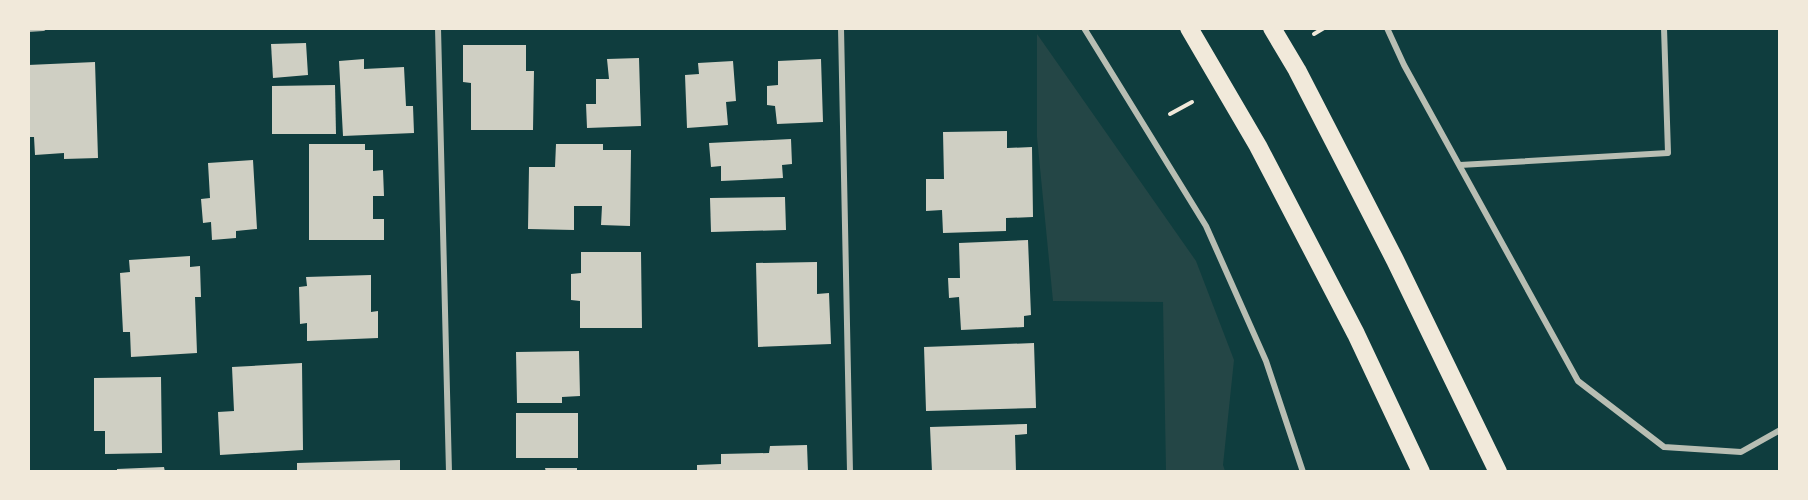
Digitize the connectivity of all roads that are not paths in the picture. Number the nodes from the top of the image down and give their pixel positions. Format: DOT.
graph roads {
  1 [pos="43,28"];
  2 [pos="438,28"];
  3 [pos="840,28"];
  4 [pos="1084,28"];
  5 [pos="1189,28"];
  6 [pos="1272,28"];
  7 [pos="1387,28"];
  8 [pos="1664,28"];
  9 [pos="28,29"];
  10 [pos="1460,165"];
  11 [pos="1779,430"];
  12 [pos="449,471"];
  13 [pos="850,471"];
  14 [pos="1303,471"];
  15 [pos="1421,471"];
  16 [pos="1498,471"];
  1 -- 9 [label="street"];
  2 -- 12 [label="street"];
  3 -- 13 [label="street"];
  4 -- 14 [label="street"];
  5 -- 15 [label="highway"];
  6 -- 16 [label="highway"];
  7 -- 10 [label="street"];
  8 -- 10 [label="street"];
  10 -- 11 [label="street"];
}
